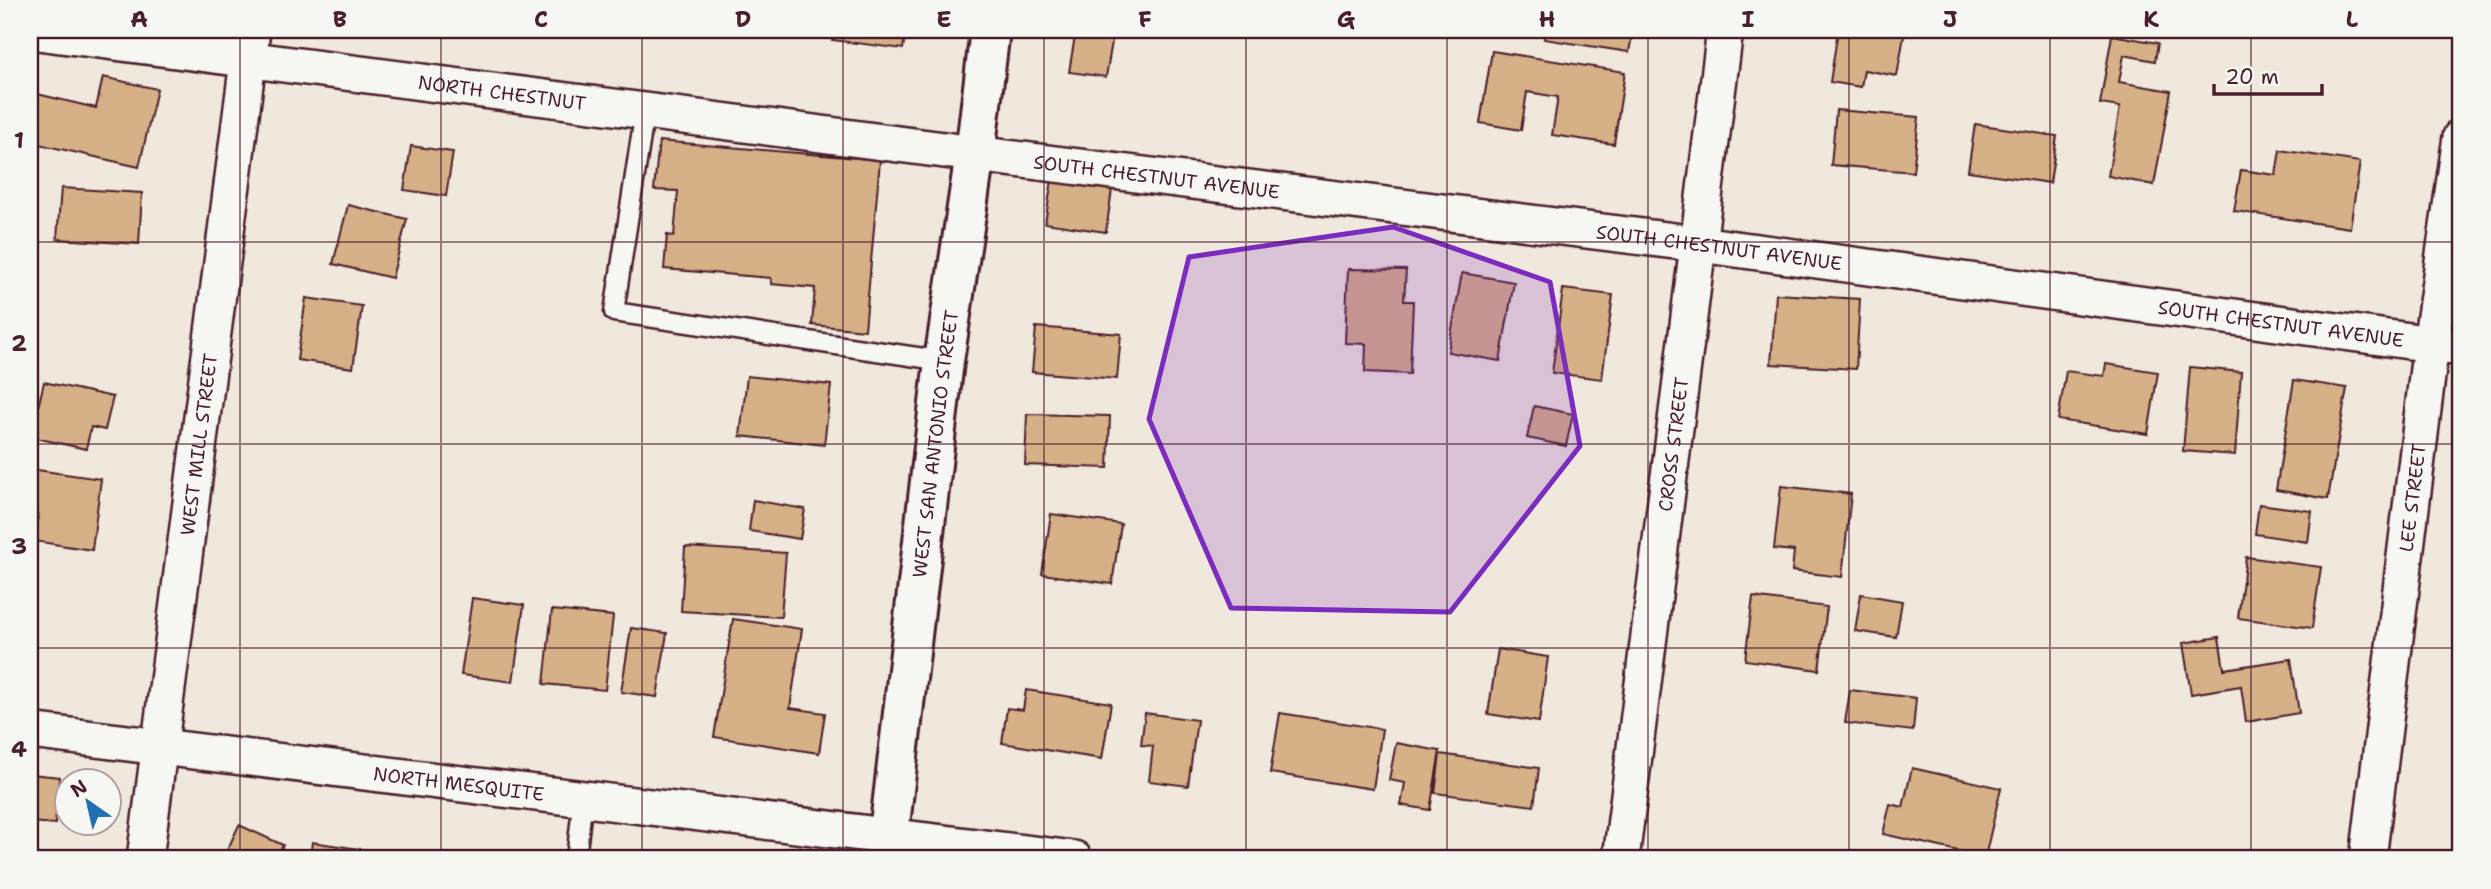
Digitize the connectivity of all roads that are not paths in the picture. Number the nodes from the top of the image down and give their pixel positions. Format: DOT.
graph roads {
  1 [pos="990,30"];
  2 [pos="1726,30"];
  3 [pos="30,31"];
  4 [pos="251,44"];
  5 [pos="645,110"];
  6 [pos="2461,137"];
  7 [pos="975,154"];
  8 [pos="1699,243"];
  9 [pos="2446,346"];
  10 [pos="944,361"];
  11 [pos="30,731"];
  12 [pos="159,747"];
  13 [pos="583,799"];
  14 [pos="888,847"];
  15 [pos="145,859"];
  16 [pos="576,859"];
  17 [pos="1074,859"];
  18 [pos="1621,859"];
  19 [pos="2368,859"];
  1 -- 7 [label="main road, WEST SAN ANTONIO STREET"];
  2 -- 8 [label="street, CROSS STREET"];
  3 -- 4 [label="street, NORTH CHESTNUT"];
  4 -- 5 [label="street, NORTH CHESTNUT"];
  4 -- 12 [label="street, WEST MILL STREET"];
  5 -- 7 [label="street, NORTH CHESTNUT"];
  5 -- 10 [label="lane"];
  6 -- 9 [label="street, LEE STREET"];
  7 -- 8 [label="street, SOUTH CHESTNUT AVENUE"];
  7 -- 10 [label="main road, WEST SAN ANTONIO STREET"];
  8 -- 9 [label="street, SOUTH CHESTNUT AVENUE"];
  8 -- 18 [label="street, CROSS STREET"];
  9 -- 19 [label="street, LEE STREET"];
  10 -- 14 [label="main road, WEST SAN ANTONIO STREET"];
  11 -- 12 [label="street, NORTH MESQUITE"];
  12 -- 13 [label="street, NORTH MESQUITE"];
  12 -- 15 [label="street, WEST MILL STREET"];
  13 -- 14 [label="street, NORTH MESQUITE"];
  13 -- 16 [label="lane"];
  14 -- 17 [label="street, NORTH MESQUITE"];
}
